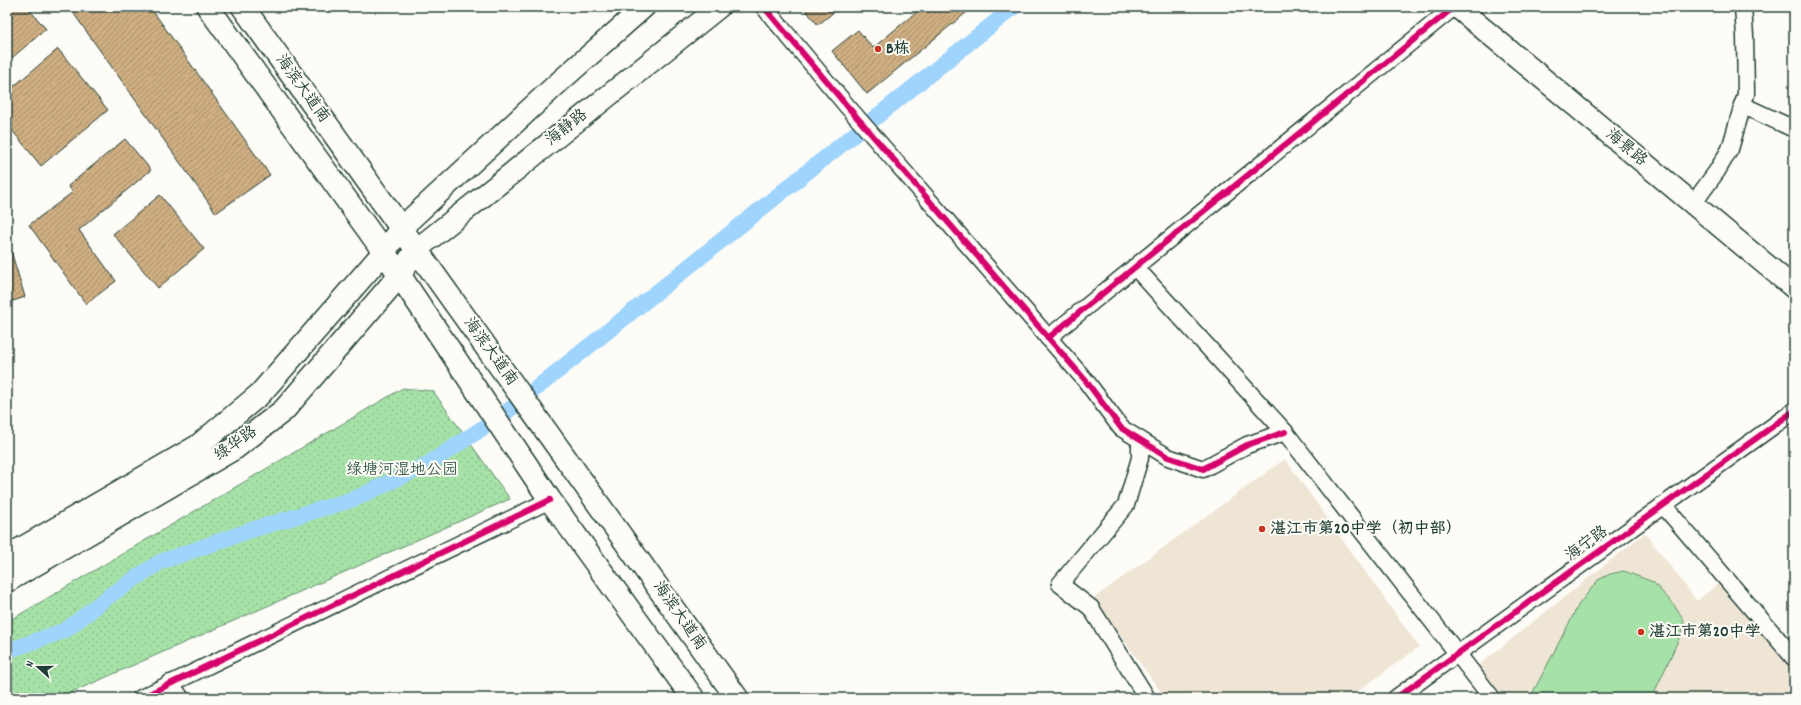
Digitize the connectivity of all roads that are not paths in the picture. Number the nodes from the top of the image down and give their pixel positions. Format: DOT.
graph roads {
  1 [pos="208,7"];
  2 [pos="244,7"];
  3 [pos="644,7"];
  4 [pos="718,7"];
  5 [pos="764,7"];
  6 [pos="1454,7"];
  7 [pos="1457,7"];
  8 [pos="1743,7"];
  9 [pos="1742,105"];
  10 [pos="1794,129"];
  11 [pos="1693,204"];
  12 [pos="401,228"];
  13 [pos="416,250"];
  14 [pos="384,252"];
  15 [pos="1135,267"];
  16 [pos="399,276"];
  17 [pos="1794,288"];
  18 [pos="1048,338"];
  19 [pos="1794,411"];
  20 [pos="1285,432"];
  21 [pos="1140,440"];
  22 [pos="550,500"];
  23 [pos="1663,506"];
  24 [pos="7,557"];
  25 [pos="7,581"];
  26 [pos="1458,654"];
  27 [pos="1794,658"];
  28 [pos="170,683"];
  29 [pos="141,698"];
  30 [pos="182,698"];
  31 [pos="693,698"];
  32 [pos="737,698"];
  33 [pos="1147,698"];
  34 [pos="1396,698"];
  35 [pos="1492,698"];
  1 -- 14 [label="main road, 海滨大道南"];
  2 -- 12 [label="main road, 海滨大道南"];
  3 -- 12 [label="street"];
  4 -- 13 [label="street, 海静路"];
  5 -- 18 [label="street"];
  6 -- 15 [label="street"];
  7 -- 11 [label="street, 海景路"];
  8 -- 9 [label="street"];
  9 -- 10 [label="street"];
  9 -- 11 [label="street"];
  11 -- 17 [label="street, 海景路"];
  12 -- 13 [label="main road, 海滨大道南"];
  12 -- 14 [label="main road, 绿华路"];
  13 -- 16 [label="main road, 绿华路"];
  13 -- 32 [label="main road, 海滨大道南"];
  14 -- 16 [label="main road, 海滨大道南"];
  14 -- 24 [label="main road, 绿华路"];
  15 -- 18 [label="street"];
  15 -- 20 [label="street"];
  16 -- 22 [label="main road, 海滨大道南"];
  16 -- 25 [label="main road, 绿华路"];
  18 -- 21 [label="street"];
  19 -- 23 [label="street, 海宁路"];
  20 -- 21 [label="street"];
  20 -- 26 [label="street"];
  21 -- 33 [label="street"];
  22 -- 28 [label="street"];
  22 -- 31 [label="main road, 海滨大道南"];
  23 -- 26 [label="street, 海宁路"];
  23 -- 27 [label="street"];
  26 -- 34 [label="street, 海宁路"];
  26 -- 35 [label="street"];
  28 -- 29 [label="street"];
  28 -- 30 [label="street"];
}
